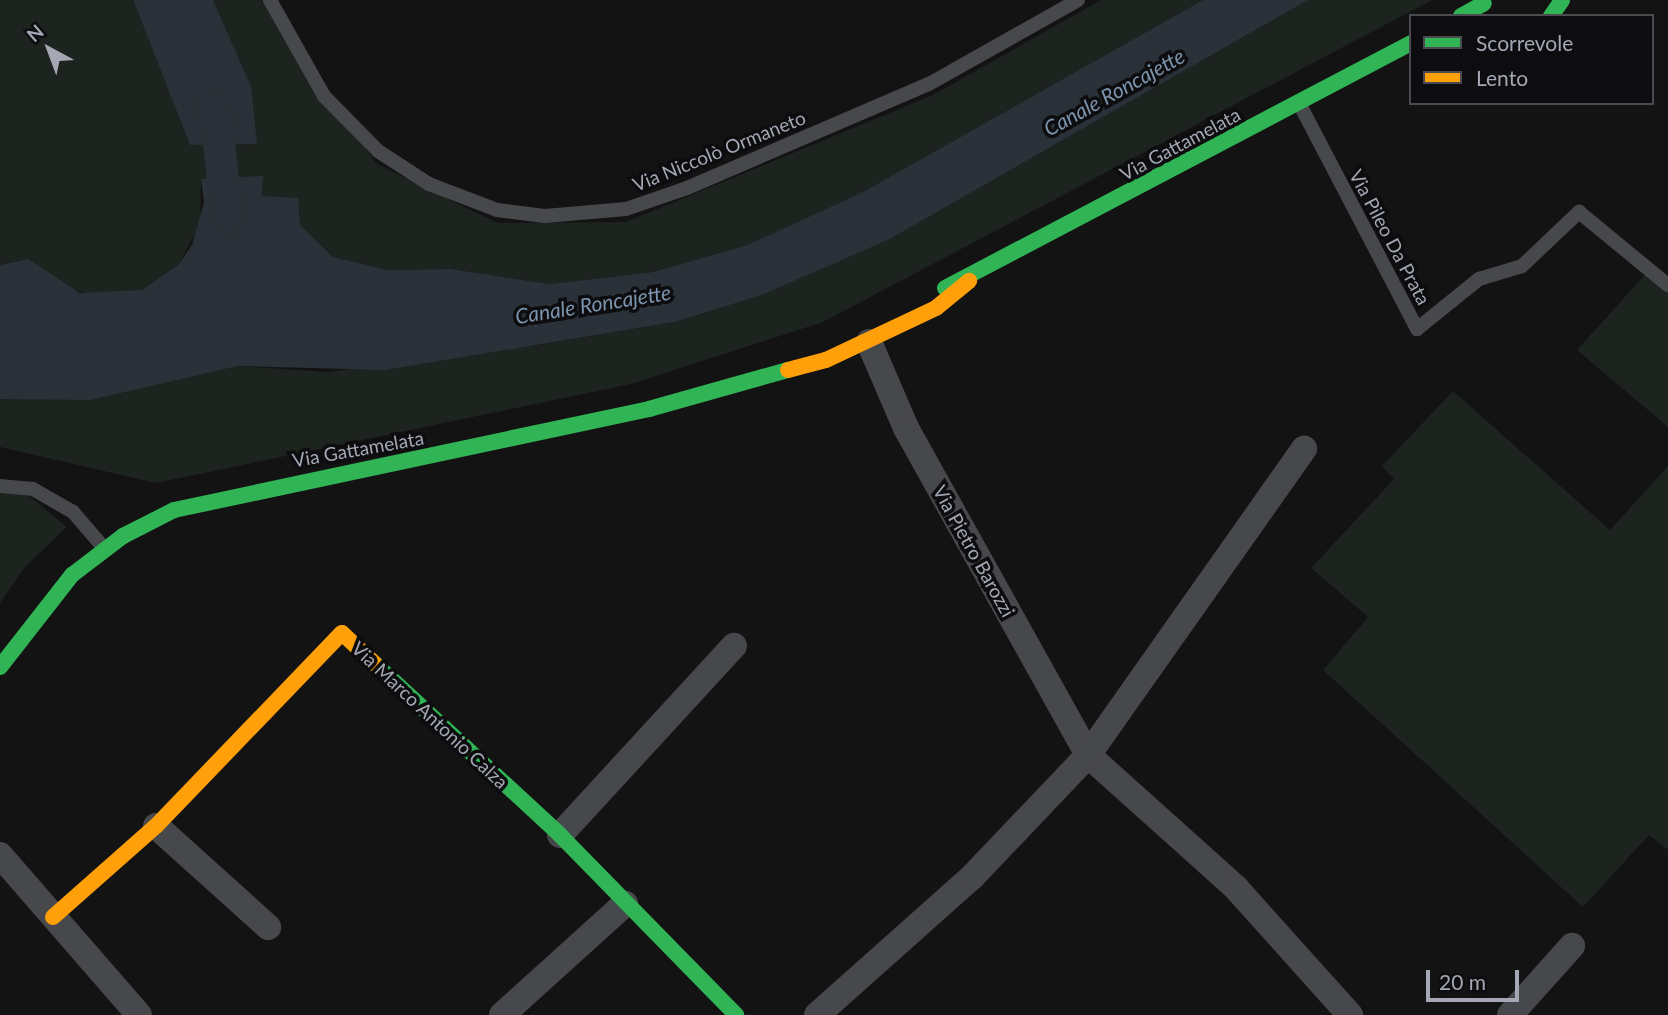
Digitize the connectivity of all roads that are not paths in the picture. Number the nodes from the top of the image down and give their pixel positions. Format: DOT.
graph roads {
  1 [pos="270,0"];
  2 [pos="1078,0"];
  3 [pos="1487,6"];
  4 [pos="1466,14"];
  5 [pos="1409,44"];
  6 [pos="1300,103"];
  7 [pos="969,281"];
  8 [pos="1668,285"];
  9 [pos="869,342"];
  10 [pos="779,370"];
  11 [pos="1304,449"];
  12 [pos="0,486"];
  13 [pos="105,549"];
  14 [pos="734,646"];
  15 [pos="0,667"];
  16 [pos="1088,755"];
  17 [pos="156,826"];
  18 [pos="560,835"];
  19 [pos="0,855"];
  20 [pos="625,904"];
  21 [pos="52,916"];
  22 [pos="268,927"];
  23 [pos="1572,946"];
  24 [pos="139,1015"];
  25 [pos="502,1015"];
  26 [pos="736,1015"];
  27 [pos="817,1015"];
  28 [pos="1350,1015"];
  29 [pos="1510,1015"];
  1 -- 2 [label="lane, Via Niccolò Ormaneto"];
  3 -- 4 [label="main road"];
  5 -- 6 [label="main road, Via Gattamelata"];
  6 -- 7 [label="main road, Via Gattamelata"];
  6 -- 8 [label="lane, Via Pileo Da Prata"];
  7 -- 9 [label="main road, Via Gattamelata"];
  7 -- 10 [label="main road, Via Gattamelata"];
  9 -- 10 [label="main road, Via Gattamelata"];
  9 -- 16 [label="street, Via Pietro Barozzi"];
  10 -- 13 [label="main road, Via Gattamelata"];
  11 -- 16 [label="street"];
  12 -- 13 [label="lane"];
  13 -- 15 [label="main road, Via Gattamelata"];
  14 -- 18 [label="street"];
  16 -- 27 [label="street"];
  16 -- 28 [label="street, Via Pietro Barozzi"];
  17 -- 18 [label="main road, Via Marco Antonio Calza"];
  17 -- 21 [label="main road, Via Marco Antonio Calza"];
  17 -- 22 [label="street"];
  18 -- 20 [label="main road, Via Marco Antonio Calza"];
  19 -- 21 [label="street"];
  20 -- 25 [label="street"];
  20 -- 26 [label="main road, Via Marco Antonio Calza"];
  21 -- 24 [label="street"];
  23 -- 29 [label="street"];
}
